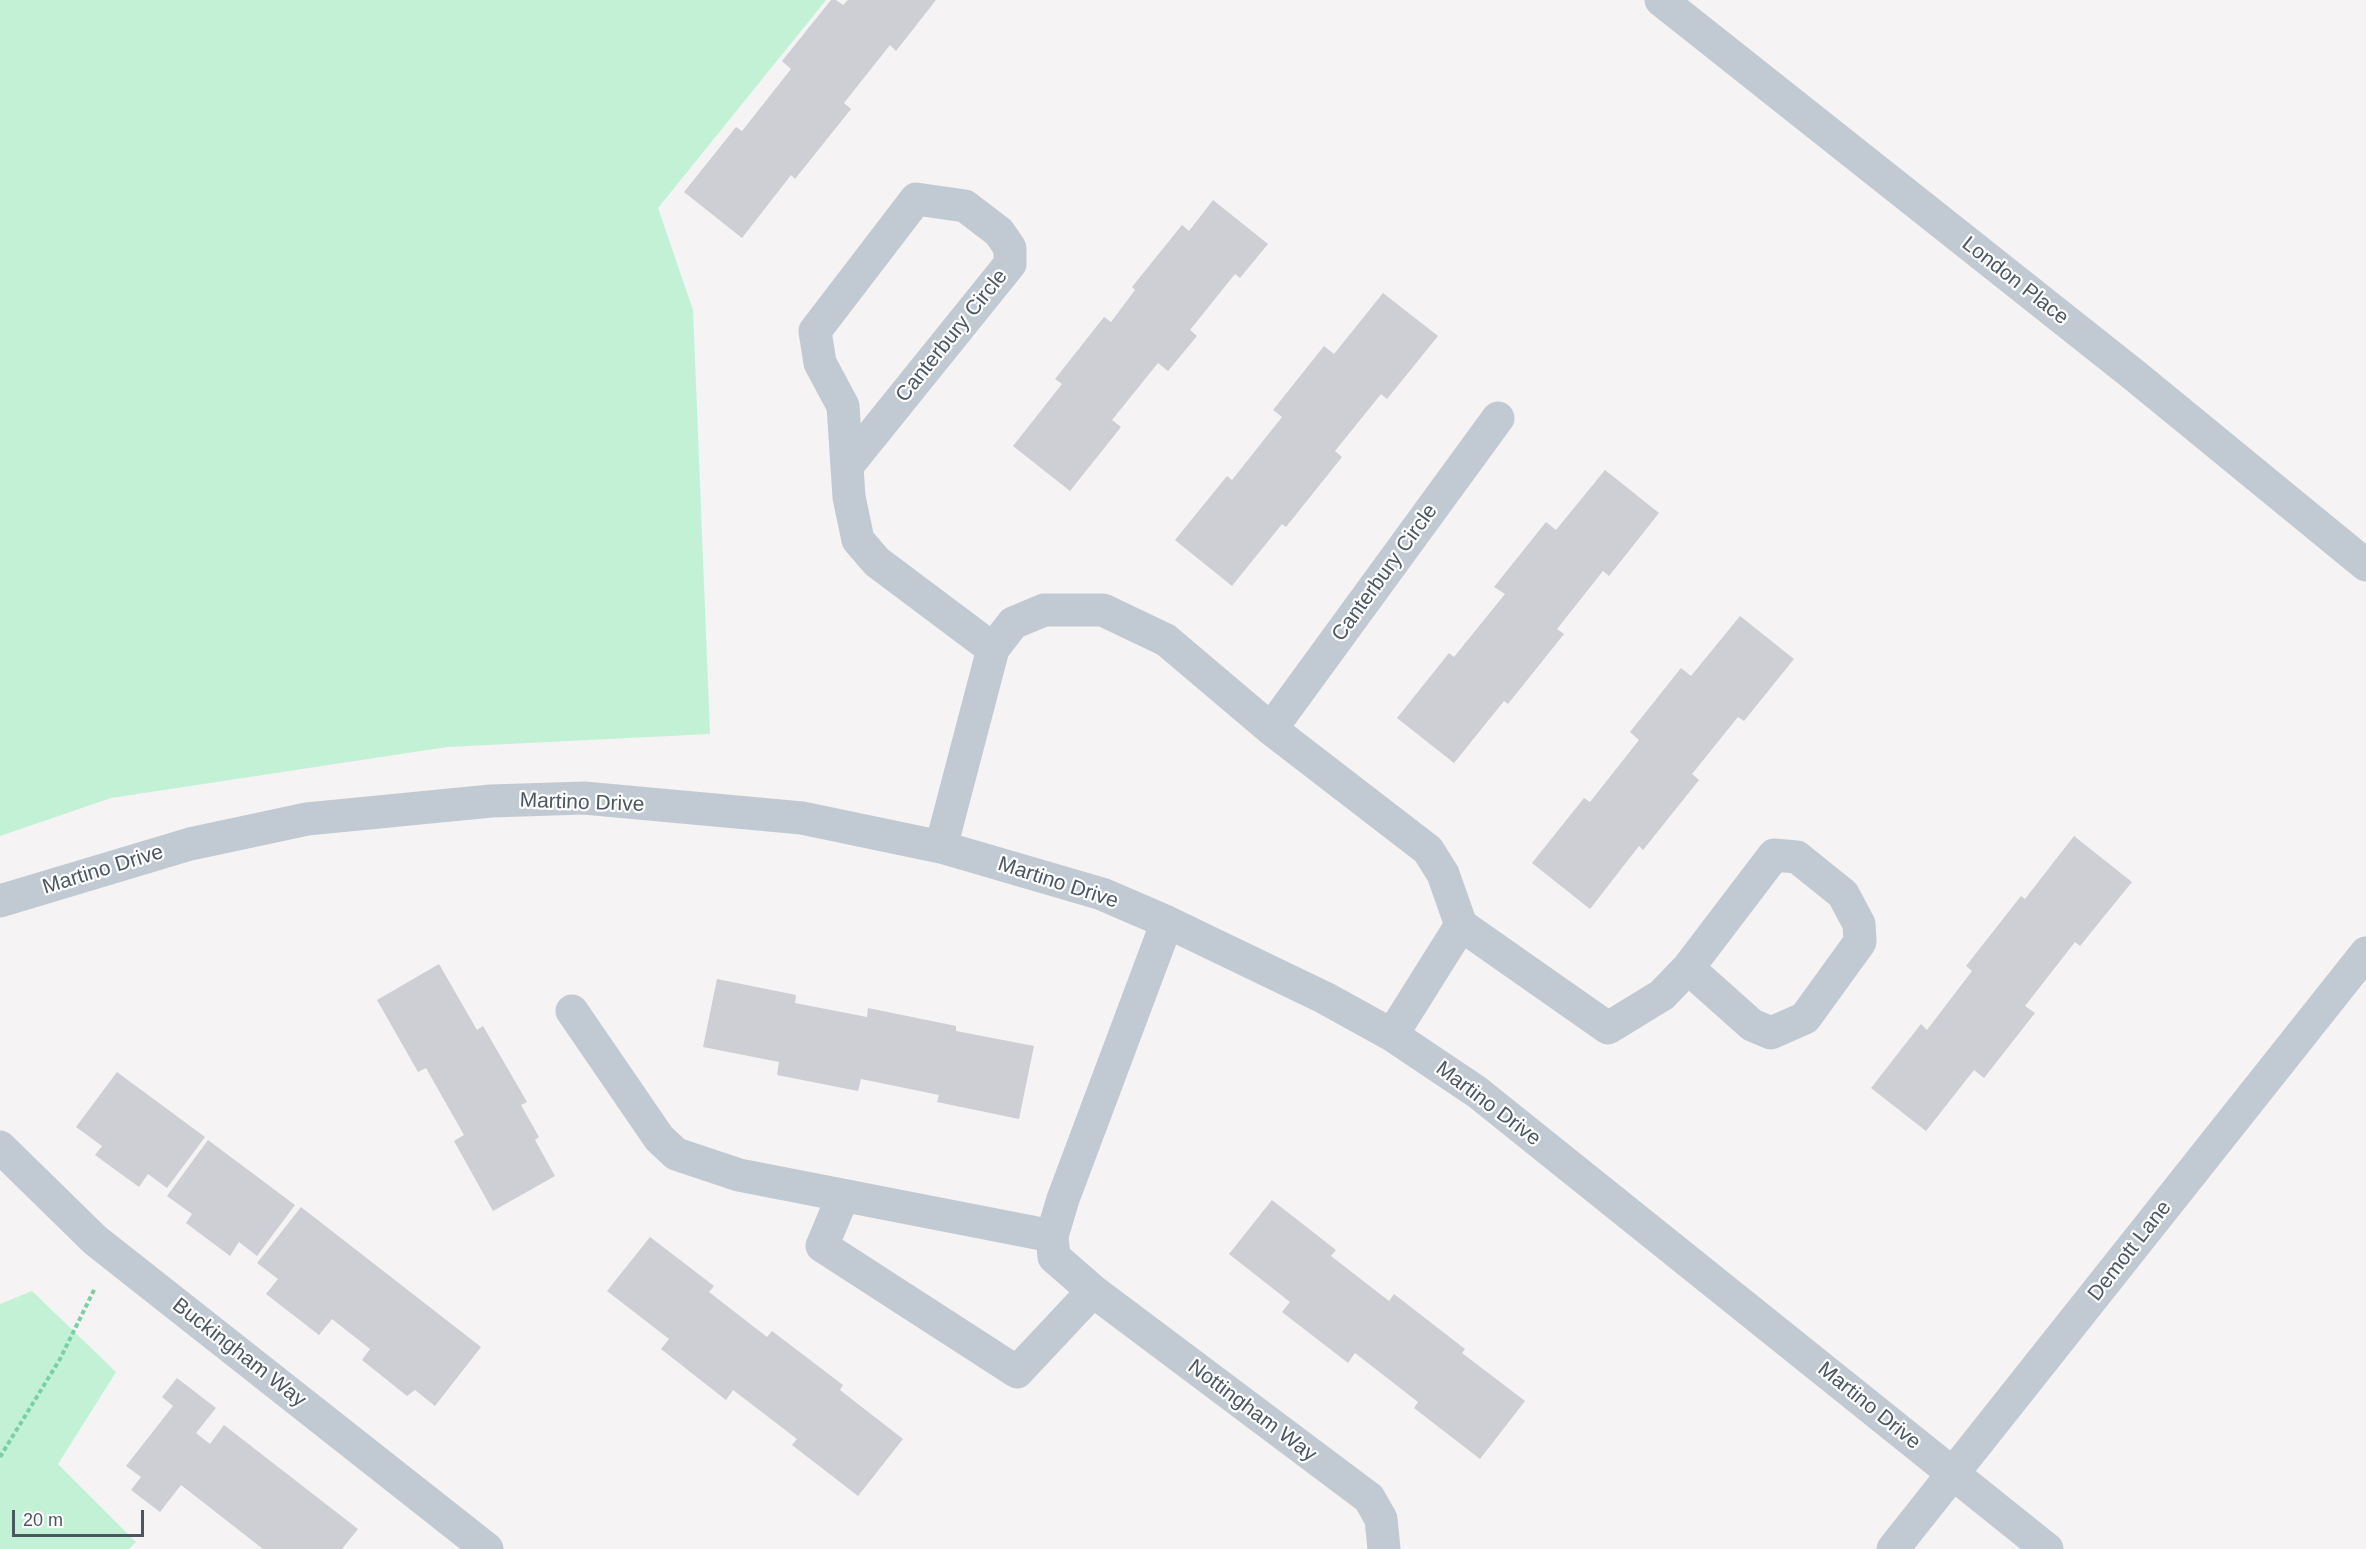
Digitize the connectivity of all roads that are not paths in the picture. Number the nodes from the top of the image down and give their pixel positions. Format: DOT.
graph roads {
  1 [pos="1661,0"];
  2 [pos="1498,418"];
  3 [pos="848,465"];
  4 [pos="2366,565"];
  5 [pos="993,649"];
  6 [pos="1271,729"];
  7 [pos="941,847"];
  8 [pos="0,901"];
  9 [pos="1167,922"];
  10 [pos="1461,925"];
  11 [pos="2366,953"];
  12 [pos="1688,968"];
  13 [pos="572,1011"];
  14 [pos="1392,1035"];
  15 [pos="0,1147"];
  16 [pos="843,1196"];
  17 [pos="1052,1236"];
  18 [pos="1093,1291"];
  19 [pos="1953,1474"];
  20 [pos="487,1549"];
  21 [pos="1384,1549"];
  22 [pos="1893,1549"];
  23 [pos="2047,1549"];
  1 -- 4 [label="street, London Place"];
  2 -- 6 [label="street, Canterbury Circle"];
  3 -- 3 [label="street, Canterbury Circle"];
  3 -- 5 [label="street, Canterbury Circle"];
  5 -- 6 [label="street"];
  5 -- 7 [label="street"];
  6 -- 10 [label="street"];
  7 -- 8 [label="street, Martino Drive"];
  7 -- 9 [label="street, Martino Drive"];
  9 -- 14 [label="street, Martino Drive"];
  9 -- 17 [label="street"];
  10 -- 12 [label="street"];
  10 -- 14 [label="street"];
  11 -- 19 [label="street, Demott Lane"];
  12 -- 12 [label="street"];
  13 -- 16 [label="street"];
  14 -- 19 [label="street, Martino Drive"];
  15 -- 20 [label="street, Buckingham Way"];
  16 -- 17 [label="street"];
  16 -- 18 [label="street"];
  17 -- 18 [label="street, Nottingham Way"];
  18 -- 21 [label="street, Nottingham Way"];
  19 -- 22 [label="street, Demott Lane"];
  19 -- 23 [label="street, Martino Drive"];
}
